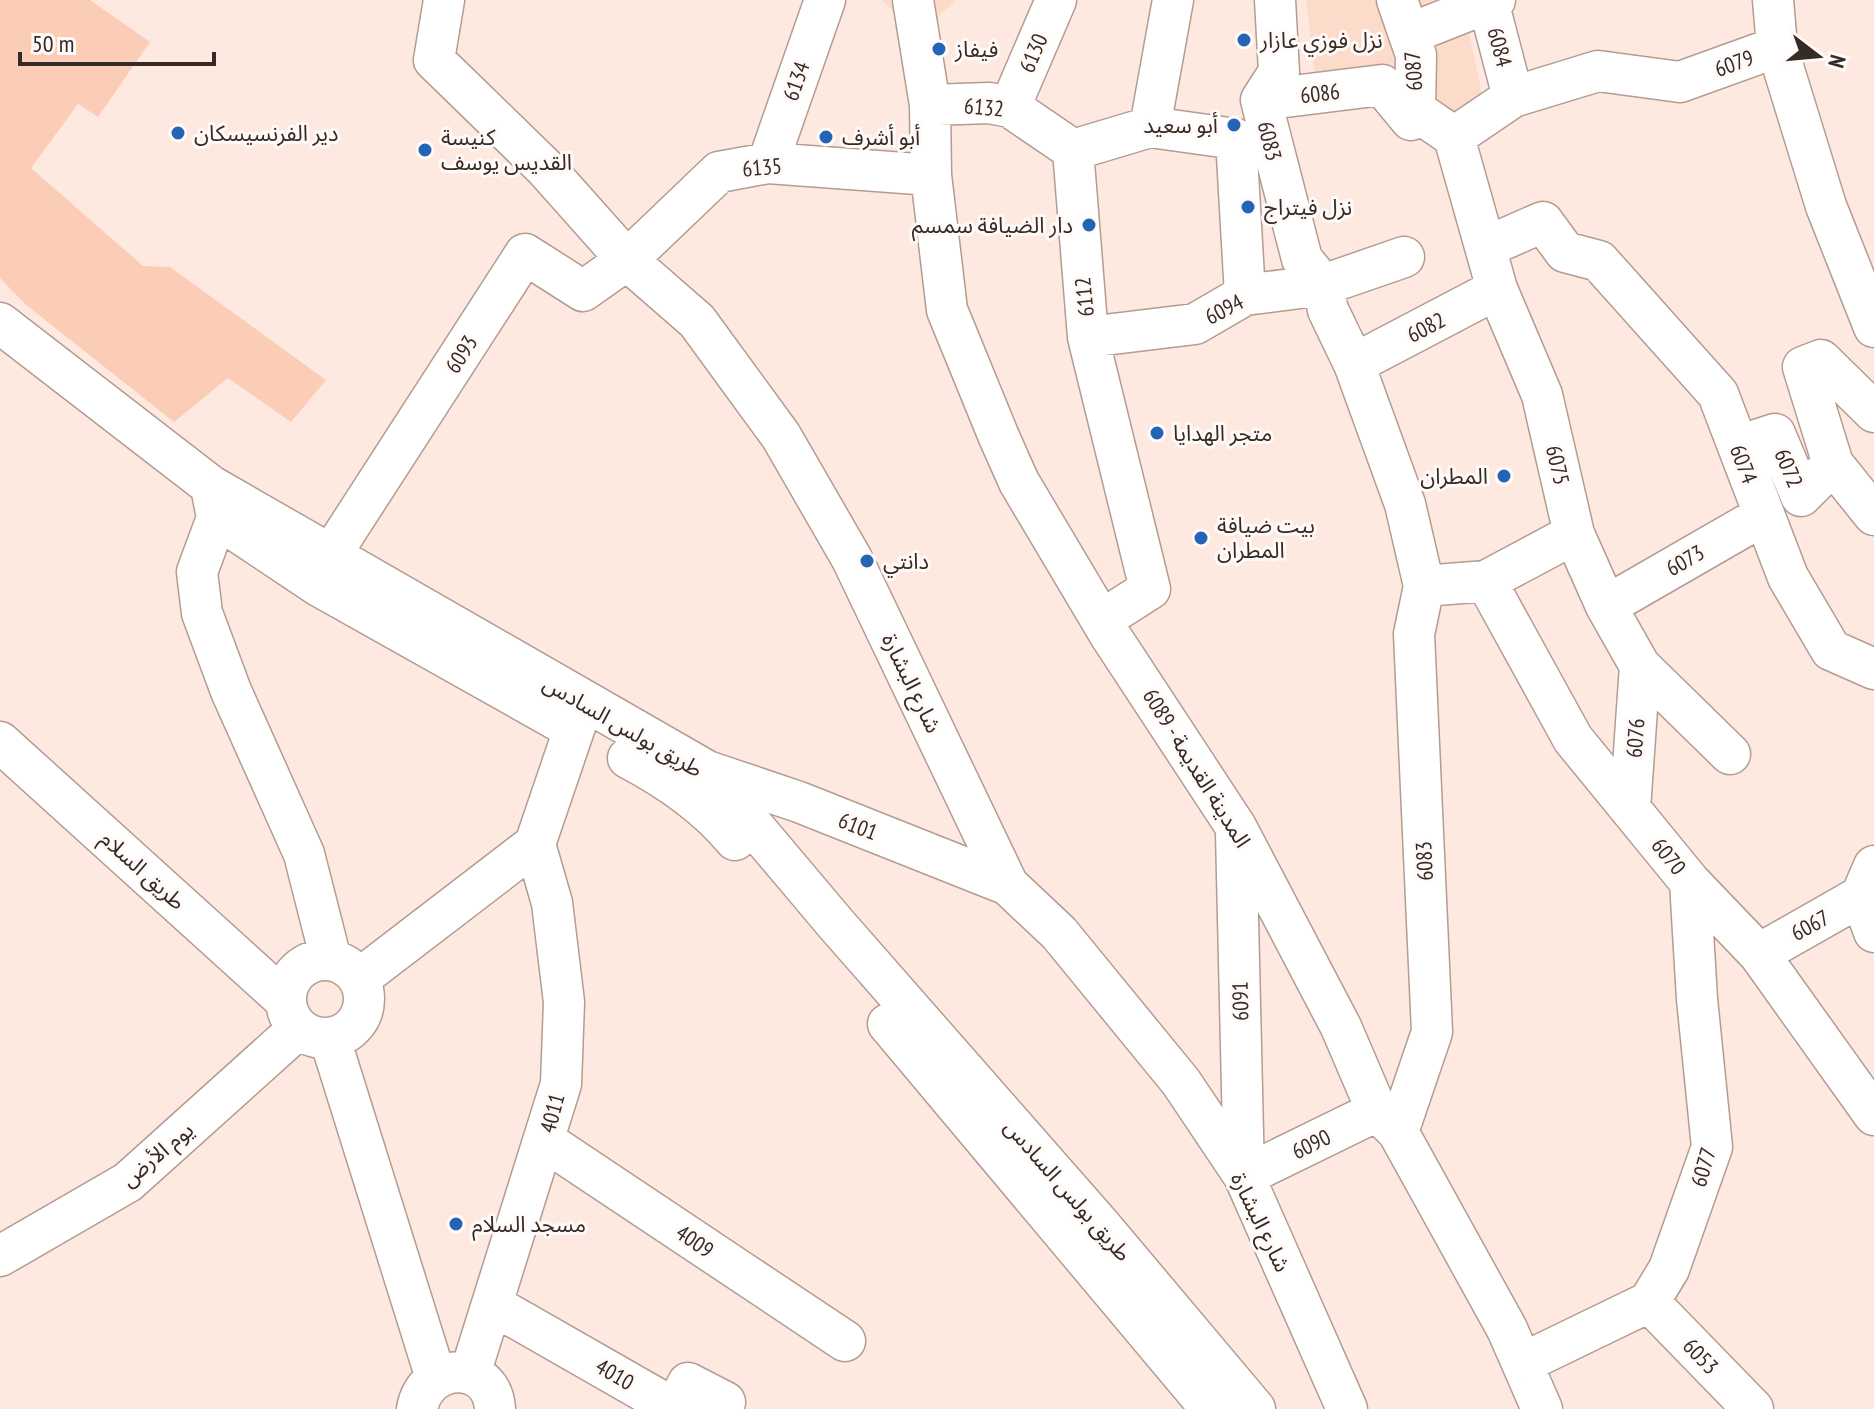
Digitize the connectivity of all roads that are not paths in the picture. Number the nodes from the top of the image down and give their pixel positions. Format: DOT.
graph roads {
  1 [pos="444,0"];
  2 [pos="825,0"];
  3 [pos="1056,0"];
  4 [pos="1174,0"];
  5 [pos="1275,0"];
  6 [pos="1773,0"];
  7 [pos="1492,2"];
  8 [pos="905,3"];
  9 [pos="1403,17"];
  10 [pos="1777,47"];
  11 [pos="1513,97"];
  12 [pos="1261,100"];
  13 [pos="930,105"];
  14 [pos="1010,107"];
  15 [pos="1415,110"];
  16 [pos="1150,127"];
  17 [pos="1454,137"];
  18 [pos="1073,150"];
  19 [pos="768,163"];
  20 [pos="931,175"];
  21 [pos="1486,247"];
  22 [pos="1404,257"];
  23 [pos="627,260"];
  24 [pos="1323,285"];
  25 [pos="1497,289"];
  26 [pos="1245,295"];
  27 [pos="1874,327"];
  28 [pos="1088,337"];
  29 [pos="4,342"];
  30 [pos="1354,364"];
  31 [pos="1874,412"];
  32 [pos="1738,446"];
  33 [pos="1833,464"];
  34 [pos="214,502"];
  35 [pos="1764,515"];
  36 [pos="1874,515"];
  37 [pos="1574,534"];
  38 [pos="330,556"];
  39 [pos="1486,581"];
  40 [pos="1424,586"];
  41 [pos="1606,606"];
  42 [pos="1103,619"];
  43 [pos="1640,666"];
  44 [pos="1874,669"];
  45 [pos="580,717"];
  46 [pos="0,742"];
  47 [pos="1730,754"];
  48 [pos="707,771"];
  49 [pos="1630,809"];
  50 [pos="1236,827"];
  51 [pos="535,844"];
  52 [pos="1690,882"];
  53 [pos="1008,885"];
  54 [pos="1870,898"];
  55 [pos="1759,954"];
  56 [pos="345,969"];
  57 [pos="304,1023"];
  58 [pos="1874,1115"];
  59 [pos="1387,1122"];
  60 [pos="545,1141"];
  61 [pos="1244,1176"];
  62 [pos="0,1256"];
  63 [pos="1649,1302"];
  64 [pos="493,1305"];
  65 [pos="845,1341"];
  66 [pos="1523,1363"];
  67 [pos="441,1387"];
  68 [pos="725,1402"];
  69 [pos="495,1409"];
  70 [pos="1211,1409"];
  71 [pos="1255,1409"];
  72 [pos="1347,1409"];
  73 [pos="1542,1409"];
  74 [pos="1753,1409"];
  1 -- 23 [label="street, شارع البشارة"];
  2 -- 19 [label="street, 6134"];
  3 -- 14 [label="street, 6130"];
  4 -- 16 [label="street"];
  5 -- 12 [label="street, 6086"];
  6 -- 10 [label="street"];
  7 -- 9 [label="street, 6087"];
  7 -- 11 [label="street, 6084"];
  8 -- 13 [label="street, المدينة القديمة - 6089"];
  9 -- 15 [label="street, 6087"];
  10 -- 11 [label="street, 6079"];
  10 -- 27 [label="street, 6079"];
  11 -- 17 [label="street, 6079"];
  12 -- 15 [label="street, 6086"];
  12 -- 24 [label="street, 6083"];
  13 -- 14 [label="street, 6132"];
  13 -- 20 [label="street, المدينة القديمة - 6089"];
  14 -- 18 [label="street, 6132"];
  15 -- 17 [label="street, 6086"];
  16 -- 18 [label="street"];
  16 -- 26 [label="street"];
  17 -- 21 [label="street, 6075"];
  18 -- 28 [label="street, 6112"];
  19 -- 20 [label="street, 6135"];
  19 -- 23 [label="street, 6135"];
  20 -- 42 [label="street, المدينة القديمة - 6089"];
  21 -- 25 [label="street, 6075"];
  21 -- 32 [label="street, 6074"];
  22 -- 24 [label="street, 6094"];
  23 -- 38 [label="street, 6093"];
  23 -- 53 [label="street, شارع البشارة"];
  24 -- 26 [label="street, 6094"];
  24 -- 30 [label="street, 6083"];
  25 -- 30 [label="street, 6082"];
  25 -- 37 [label="street, 6075"];
  26 -- 28 [label="street, 6094"];
  28 -- 42 [label="street, 6112"];
  29 -- 34 [label="street, طريق بولس السادس"];
  30 -- 40 [label="street, 6083"];
  31 -- 33 [label="street, 6072"];
  32 -- 33 [label="street, 6072"];
  32 -- 35 [label="street, 6074"];
  33 -- 36 [label="street, 6072"];
  34 -- 38 [label="street, طريق بولس السادس"];
  34 -- 45 [label="street, طريق بولس السادس"];
  34 -- 56 [label="street"];
  35 -- 41 [label="street, 6073"];
  35 -- 44 [label="street, 6074"];
  37 -- 39 [label="street"];
  37 -- 41 [label="street, 6075"];
  38 -- 45 [label="street, طريق بولس السادس"];
  39 -- 40 [label="street"];
  39 -- 49 [label="street, 6070"];
  40 -- 59 [label="street, 6083"];
  41 -- 43 [label="street, 6075"];
  42 -- 50 [label="street, المدينة القديمة - 6089"];
  43 -- 47 [label="street, 6075"];
  43 -- 49 [label="street, 6076"];
  45 -- 48 [label="street, طريق بولس السادس"];
  45 -- 51 [label="street"];
  45 -- 70 [label="street, طريق بولس السادس"];
  46 -- 57 [label="street, طريق السلام"];
  48 -- 53 [label="street, 6101"];
  48 -- 71 [label="street, طريق بولس السادس"];
  49 -- 52 [label="street, 6070"];
  50 -- 59 [label="street, المدينة القديمة - 6089"];
  50 -- 61 [label="street, 6091"];
  51 -- 56 [label="street"];
  51 -- 60 [label="street, 4011"];
  52 -- 55 [label="street, 6070"];
  52 -- 63 [label="street, 6077"];
  53 -- 61 [label="street, شارع البشارة"];
  54 -- 55 [label="street, 6067"];
  55 -- 58 [label="street, 6070"];
  56 -- 57 [label="street"];
  56 -- 57 [label="street"];
  57 -- 62 [label="street, يوم الأرض"];
  57 -- 67 [label="street"];
  59 -- 61 [label="street, 6090"];
  59 -- 66 [label="street, المدينة القديمة - 6089"];
  60 -- 64 [label="street, 4011"];
  60 -- 65 [label="street, 4009"];
  61 -- 72 [label="street, شارع البشارة"];
  63 -- 66 [label="street"];
  63 -- 74 [label="street, 6053"];
  64 -- 67 [label="street, 4011"];
  64 -- 68 [label="street, 4010"];
  66 -- 73 [label="street, المدينة القديمة - 6089"];
  67 -- 69 [label="street"];
}
